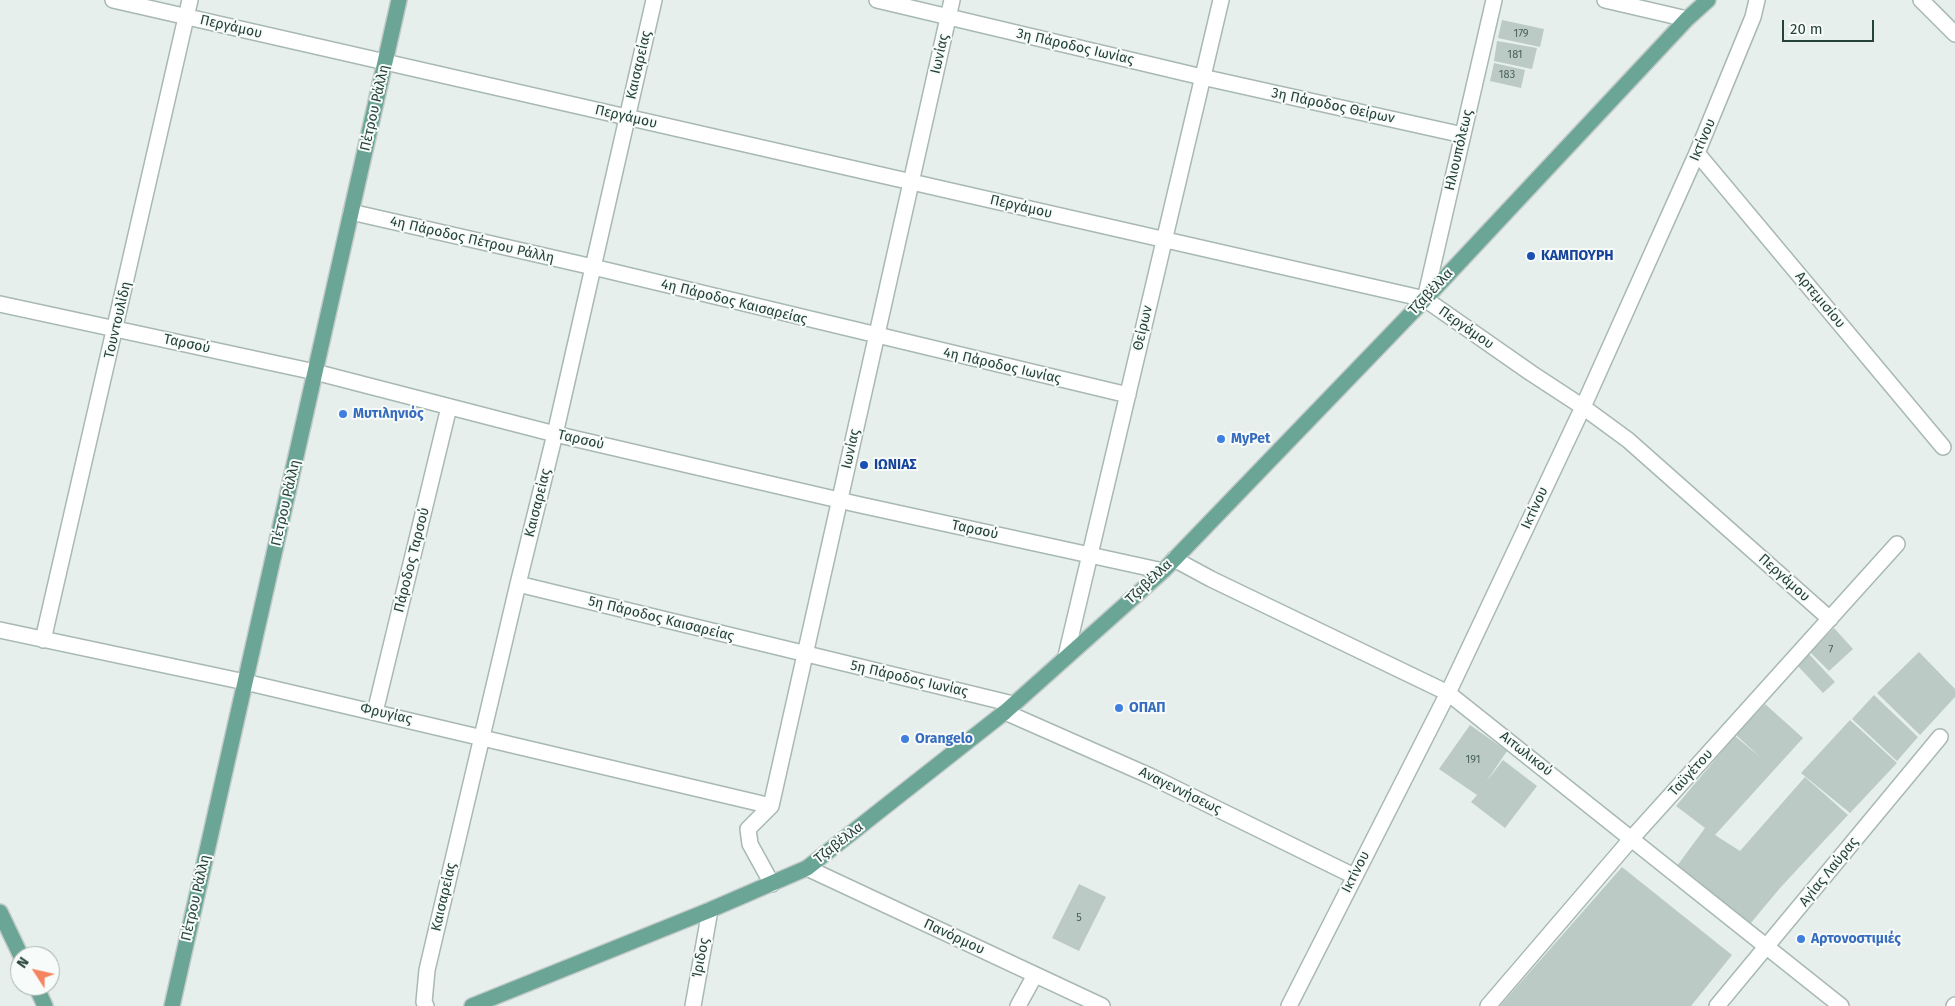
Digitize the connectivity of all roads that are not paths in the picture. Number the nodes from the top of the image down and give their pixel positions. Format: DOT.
graph roads {
  1 [pos="113,0"];
  2 [pos="190,0"];
  3 [pos="399,0"];
  4 [pos="654,0"];
  5 [pos="877,0"];
  6 [pos="952,0"];
  7 [pos="1220,0"];
  8 [pos="1494,0"];
  9 [pos="1606,0"];
  10 [pos="1708,0"];
  11 [pos="1757,0"];
  12 [pos="1921,0"];
  13 [pos="186,17"];
  14 [pos="948,17"];
  15 [pos="1687,19"];
  16 [pos="1955,34"];
  17 [pos="385,62"];
  18 [pos="1202,77"];
  19 [pos="627,117"];
  20 [pos="1463,135"];
  21 [pos="1698,153"];
  22 [pos="911,182"];
  23 [pos="351,212"];
  24 [pos="1164,240"];
  25 [pos="593,268"];
  26 [pos="1425,299"];
  27 [pos="0,304"];
  28 [pos="116,329"];
  29 [pos="876,336"];
  30 [pos="315,372"];
  31 [pos="1128,395"];
  32 [pos="449,407"];
  33 [pos="1583,407"];
  34 [pos="555,434"];
  35 [pos="1943,447"];
  36 [pos="839,500"];
  37 [pos="1897,544"];
  38 [pos="1090,555"];
  39 [pos="1174,559"];
  40 [pos="1163,571"];
  41 [pos="518,584"];
  42 [pos="1830,619"];
  43 [pos="0,630"];
  44 [pos="43,640"];
  45 [pos="805,655"];
  46 [pos="1066,656"];
  47 [pos="245,682"];
  48 [pos="1448,693"];
  49 [pos="1009,708"];
  50 [pos="375,712"];
  51 [pos="482,737"];
  52 [pos="1940,737"];
  53 [pos="771,806"];
  54 [pos="1632,838"];
  55 [pos="807,868"];
  56 [pos="1354,876"];
  57 [pos="772,884"];
  58 [pos="710,910"];
  59 [pos="0,912"];
  60 [pos="16,946"];
  61 [pos="1767,947"];
  62 [pos="1035,975"];
  63 [pos="172,1006"];
  64 [pos="426,1006"];
  65 [pos="472,1006"];
  66 [pos="692,1006"];
  67 [pos="1018,1006"];
  68 [pos="1102,1006"];
  69 [pos="1289,1006"];
  70 [pos="1488,1006"];
  71 [pos="1717,1006"];
  72 [pos="1841,1006"];
  1 -- 13 [label="street, Περγάμου"];
  2 -- 13 [label="street, Τουντουλίδη"];
  3 -- 17 [label="main road, Πέτρου Ράλλη"];
  4 -- 19 [label="street, Καισαρείας"];
  5 -- 14 [label="street, 3η Πάροδος Ιωνίας"];
  6 -- 14 [label="street, Ιωνίας"];
  7 -- 18 [label="street, Θείρων"];
  8 -- 20 [label="street, Ηλιουπόλεως"];
  9 -- 15 [label="street"];
  10 -- 15 [label="main road, Τζαβέλλα"];
  11 -- 21 [label="street, Ικτίνου"];
  12 -- 16 [label="street"];
  13 -- 17 [label="street, Περγάμου"];
  13 -- 28 [label="street, Τουντουλίδη"];
  14 -- 18 [label="street, 3η Πάροδος Ιωνίας"];
  14 -- 22 [label="street, Ιωνίας"];
  15 -- 26 [label="main road, Τζαβέλλα"];
  17 -- 19 [label="street, Περγάμου"];
  17 -- 23 [label="main road, Πέτρου Ράλλη"];
  18 -- 20 [label="street, 3η Πάροδος Θείρων"];
  18 -- 24 [label="street, Θείρων"];
  19 -- 22 [label="street, Περγάμου"];
  19 -- 25 [label="street, Καισαρείας"];
  20 -- 26 [label="street, Ηλιουπόλεως"];
  21 -- 33 [label="street, Ικτίνου"];
  21 -- 35 [label="street, Αρτεμισίου"];
  22 -- 24 [label="street, Περγάμου"];
  22 -- 29 [label="street, Ιωνίας"];
  23 -- 25 [label="street, 4η Πάροδος Πέτρου Ράλλη"];
  23 -- 30 [label="main road, Πέτρου Ράλλη"];
  24 -- 26 [label="street, Περγάμου"];
  24 -- 31 [label="street, Θείρων"];
  25 -- 29 [label="street, 4η Πάροδος Καισαρείας"];
  25 -- 34 [label="street, Καισαρείας"];
  26 -- 33 [label="street, Περγάμου"];
  26 -- 39 [label="main road, Τζαβέλλα"];
  27 -- 28 [label="street, Ταρσού"];
  28 -- 30 [label="street, Ταρσού"];
  28 -- 44 [label="street, Τουντουλίδη"];
  29 -- 31 [label="street, 4η Πάροδος Ιωνίας"];
  29 -- 36 [label="street, Ιωνίας"];
  30 -- 32 [label="street, Ταρσού"];
  30 -- 47 [label="main road, Πέτρου Ράλλη"];
  31 -- 38 [label="street, Θείρων"];
  32 -- 34 [label="street, Ταρσού"];
  32 -- 50 [label="street, Πάροδος Ταρσού"];
  33 -- 42 [label="street, Περγάμου"];
  33 -- 48 [label="street, Ικτίνου"];
  34 -- 36 [label="street, Ταρσού"];
  34 -- 41 [label="street, Καισαρείας"];
  36 -- 38 [label="street, Ταρσού"];
  36 -- 45 [label="street, Ιωνίας"];
  37 -- 42 [label="street, Ταϋγέτου"];
  38 -- 40 [label="street, Ταρσού"];
  38 -- 46 [label="street, Θείρων"];
  39 -- 40 [label="main road, Τζαβέλλα"];
  39 -- 48 [label="street, Αιτωλικού"];
  40 -- 46 [label="main road, Τζαβέλλα"];
  41 -- 45 [label="street, 5η Πάροδος Καισαρείας"];
  41 -- 51 [label="street, Καισαρείας"];
  42 -- 54 [label="street, Ταϋγέτου"];
  43 -- 44 [label="street, Φρυγίας"];
  44 -- 47 [label="street, Φρυγίας"];
  45 -- 49 [label="street, 5η Πάροδος Ιωνίας"];
  45 -- 53 [label="street, Ιωνίας"];
  46 -- 49 [label="main road, Τζαβέλλα"];
  47 -- 50 [label="street, Φρυγίας"];
  47 -- 63 [label="main road, Πέτρου Ράλλη"];
  48 -- 54 [label="street, Αιτωλικού"];
  48 -- 56 [label="street, Ικτίνου"];
  49 -- 55 [label="main road, Τζαβέλλα"];
  49 -- 56 [label="street, Αναγεννήσεως"];
  50 -- 51 [label="street, Φρυγίας"];
  51 -- 53 [label="street, Φρυγίας"];
  51 -- 64 [label="street, Καισαρείας"];
  52 -- 61 [label="street, Αγίας Λαύρας"];
  53 -- 57 [label="street"];
  54 -- 61 [label="street, Αιτωλικού"];
  54 -- 70 [label="street, Ταϋγέτου"];
  55 -- 57 [label="main road, Τζαβέλλα"];
  55 -- 62 [label="street, Πανόρμου"];
  56 -- 69 [label="street, Ικτίνου"];
  57 -- 58 [label="main road, Τζαβέλλα"];
  58 -- 65 [label="main road, Τζαβέλλα"];
  58 -- 66 [label="street, Ίριδος"];
  59 -- 60 [label="main road"];
  61 -- 71 [label="street, Αγίας Λαύρας"];
  61 -- 72 [label="street, Αιτωλικού"];
  62 -- 67 [label="street"];
  62 -- 68 [label="street, Πανόρμου"];
}
